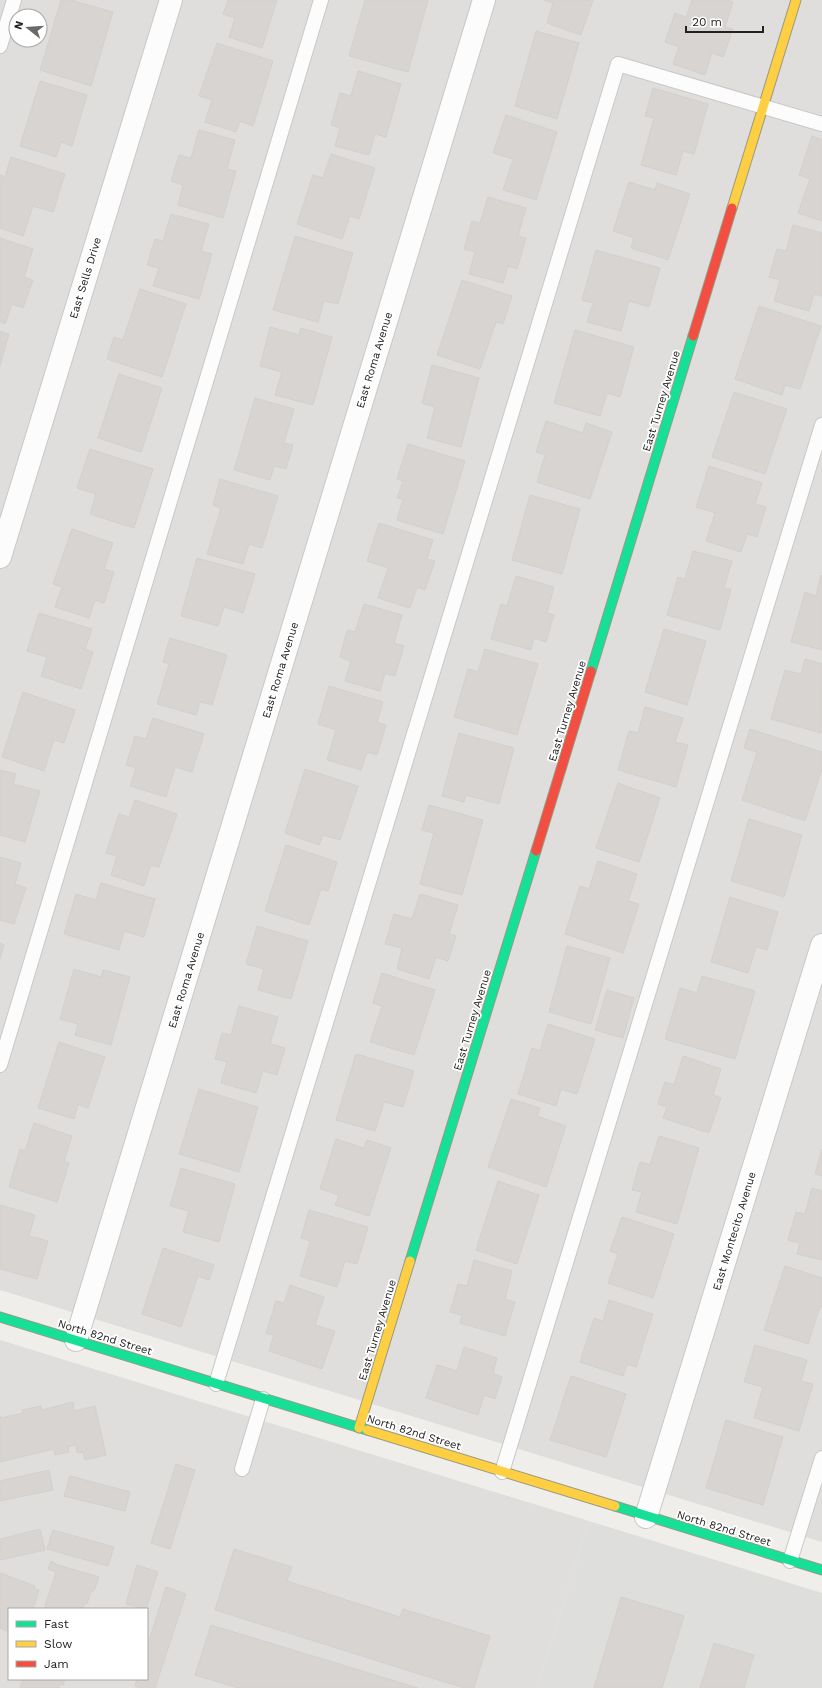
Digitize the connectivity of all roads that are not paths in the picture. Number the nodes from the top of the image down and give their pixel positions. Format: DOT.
graph roads {
  1 [pos="14,0"];
  2 [pos="171,0"];
  3 [pos="321,0"];
  4 [pos="484,0"];
  5 [pos="796,0"];
  6 [pos="0,46"];
  7 [pos="764,106"];
  8 [pos="822,124"];
  9 [pos="822,425"];
  10 [pos="0,557"];
  11 [pos="822,945"];
  12 [pos="0,1065"];
  13 [pos="0,1317"];
  14 [pos="76,1340"];
  15 [pos="216,1384"];
  16 [pos="263,1399"];
  17 [pos="359,1428"];
  18 [pos="822,1458"];
  19 [pos="242,1468"];
  20 [pos="502,1472"];
  21 [pos="646,1517"];
  22 [pos="790,1561"];
  23 [pos="822,1570"];
  1 -- 6 [label="lane"];
  2 -- 10 [label="street, East Sells Drive"];
  3 -- 12 [label="lane"];
  4 -- 14 [label="street, East Roma Avenue"];
  5 -- 7 [label="street, East Turney Avenue"];
  7 -- 8 [label="lane"];
  7 -- 15 [label="lane"];
  7 -- 17 [label="street, East Turney Avenue"];
  9 -- 20 [label="lane"];
  11 -- 21 [label="street, East Montecito Avenue"];
  13 -- 14 [label="street, North 82nd Street"];
  14 -- 15 [label="street, North 82nd Street"];
  15 -- 16 [label="street, North 82nd Street"];
  16 -- 17 [label="street, North 82nd Street"];
  16 -- 19 [label="lane"];
  17 -- 20 [label="street, North 82nd Street"];
  18 -- 22 [label="lane"];
  20 -- 21 [label="street, North 82nd Street"];
  21 -- 22 [label="street, North 82nd Street"];
  22 -- 23 [label="street, North 82nd Street"];
}
